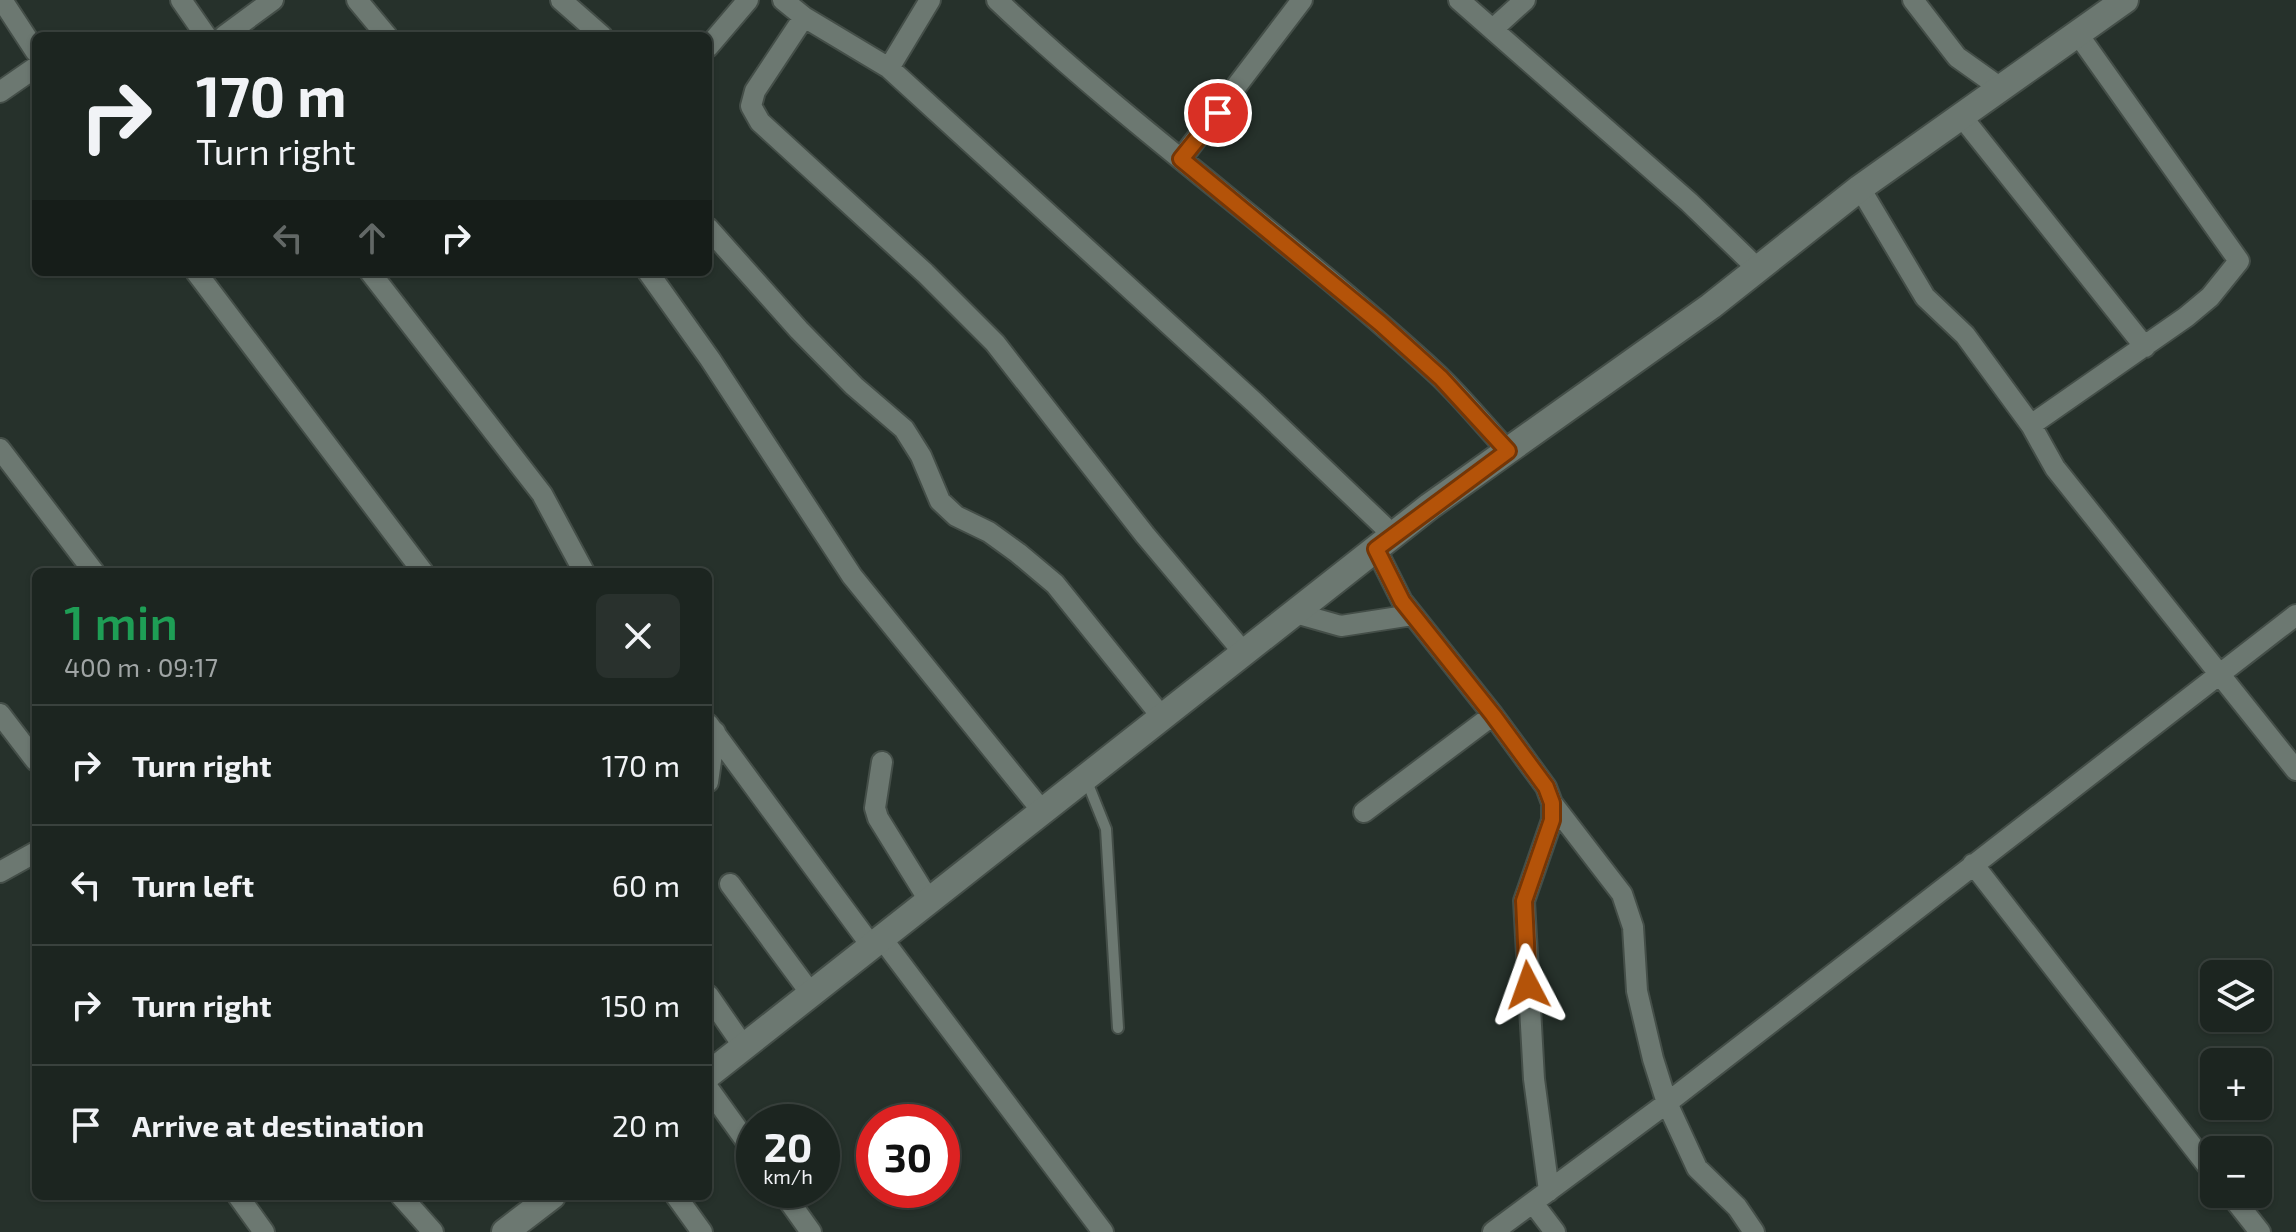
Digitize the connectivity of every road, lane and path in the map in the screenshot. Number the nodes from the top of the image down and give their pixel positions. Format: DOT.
graph roads {
  1 [pos="2,0"];
  2 [pos="181,0"];
  3 [pos="273,0"];
  4 [pos="357,0"];
  5 [pos="561,0"];
  6 [pos="748,0"];
  7 [pos="783,0"];
  8 [pos="930,0"];
  9 [pos="997,0"];
  10 [pos="1302,0"];
  11 [pos="1459,0"];
  12 [pos="1525,0"];
  13 [pos="1913,0"];
  14 [pos="2111,4"];
  15 [pos="804,17"];
  16 [pos="1493,29"];
  17 [pos="203,32"];
  18 [pos="229,32"];
  19 [pos="384,32"];
  20 [pos="597,32"];
  21 [pos="2077,33"];
  22 [pos="712,42"];
  23 [pos="32,46"];
  24 [pos="889,68"];
  25 [pos="32,70"];
  26 [pos="2002,89"];
  27 [pos="0,92"];
  28 [pos="1962,117"];
  29 [pos="1181,159"];
  30 [pos="1860,188"];
  31 [pos="712,232"];
  32 [pos="1757,268"];
  33 [pos="199,276"];
  34 [pos="373,276"];
  35 [pos="651,276"];
  36 [pos="2145,347"];
  37 [pos="2031,425"];
  38 [pos="0,449"];
  39 [pos="1508,451"];
  40 [pos="1385,542"];
  41 [pos="91,568"];
  42 [pos="420,568"];
  43 [pos="582,568"];
  44 [pos="1295,613"];
  45 [pos="1412,615"];
  46 [pos="2296,615"];
  47 [pos="1244,653"];
  48 [pos="2221,673"];
  49 [pos="0,714"];
  50 [pos="1493,715"];
  51 [pos="1162,717"];
  52 [pos="712,729"];
  53 [pos="32,756"];
  54 [pos="882,762"];
  55 [pos="2296,770"];
  56 [pos="1086,777"];
  57 [pos="1552,803"];
  58 [pos="1043,812"];
  59 [pos="1364,812"];
  60 [pos="32,854"];
  61 [pos="1973,864"];
  62 [pos="0,872"];
  63 [pos="730,884"];
  64 [pos="930,902"];
  65 [pos="878,944"];
  66 [pos="812,995"];
  67 [pos="712,1001"];
  68 [pos="1118,1028"];
  69 [pos="744,1047"];
  70 [pos="712,1072"];
  71 [pos="712,1094"];
  72 [pos="1667,1103"];
  73 [pos="736,1127"];
  74 [pos="2200,1156"];
  75 [pos="1541,1197"];
  76 [pos="241,1200"];
  77 [pos="405,1200"];
  78 [pos="548,1200"];
  79 [pos="679,1200"];
  80 [pos="794,1208"];
  81 [pos="2241,1208"];
  82 [pos="515,1229"];
  83 [pos="1552,1230"];
  84 [pos="264,1232"];
  85 [pos="433,1232"];
  86 [pos="702,1232"];
  87 [pos="811,1232"];
  88 [pos="1103,1232"];
  89 [pos="1493,1232"];
  90 [pos="1754,1232"];
  91 [pos="2260,1232"];
  1 -- 23 [label="street"];
  2 -- 17 [label="street"];
  3 -- 18 [label="street"];
  4 -- 19 [label="street"];
  5 -- 20 [label="street"];
  6 -- 22 [label="street"];
  7 -- 15 [label="street"];
  8 -- 24 [label="street"];
  9 -- 29 [label="street"];
  10 -- 29 [label="street"];
  11 -- 16 [label="street"];
  12 -- 16 [label="street"];
  13 -- 26 [label="street"];
  14 -- 21 [label="street"];
  15 -- 24 [label="street"];
  15 -- 47 [label="street"];
  16 -- 32 [label="street"];
  21 -- 26 [label="street"];
  21 -- 36 [label="street"];
  24 -- 40 [label="street"];
  25 -- 27 [label="street"];
  26 -- 28 [label="street"];
  28 -- 30 [label="street"];
  28 -- 36 [label="street"];
  29 -- 39 [label="street"];
  30 -- 32 [label="street"];
  30 -- 37 [label="street"];
  31 -- 51 [label="street"];
  32 -- 39 [label="street"];
  33 -- 42 [label="street"];
  34 -- 43 [label="street"];
  35 -- 58 [label="street"];
  36 -- 37 [label="street"];
  37 -- 48 [label="street"];
  38 -- 41 [label="street"];
  39 -- 40 [label="street"];
  40 -- 44 [label="street"];
  40 -- 45 [label="street"];
  44 -- 45 [label="street"];
  44 -- 47 [label="street"];
  45 -- 50 [label="street"];
  46 -- 48 [label="street"];
  47 -- 51 [label="street"];
  48 -- 55 [label="street"];
  48 -- 61 [label="street"];
  49 -- 53 [label="street"];
  50 -- 57 [label="street"];
  50 -- 59 [label="street"];
  51 -- 56 [label="street"];
  52 -- 65 [label="street"];
  54 -- 64 [label="street"];
  56 -- 58 [label="street"];
  56 -- 68 [label="lane"];
  57 -- 72 [label="street"];
  57 -- 75 [label="street"];
  58 -- 64 [label="street"];
  60 -- 62 [label="street"];
  61 -- 72 [label="street"];
  61 -- 74 [label="street"];
  63 -- 66 [label="street"];
  64 -- 65 [label="street"];
  65 -- 66 [label="street"];
  65 -- 88 [label="street"];
  66 -- 69 [label="street"];
  67 -- 69 [label="street"];
  69 -- 70 [label="street"];
  71 -- 73 [label="street"];
  72 -- 75 [label="street"];
  72 -- 90 [label="street"];
  75 -- 83 [label="street"];
  75 -- 89 [label="street"];
  76 -- 84 [label="street"];
  77 -- 85 [label="street"];
  78 -- 82 [label="street"];
  79 -- 86 [label="street"];
  80 -- 87 [label="street"];
  81 -- 91 [label="street"];
}
